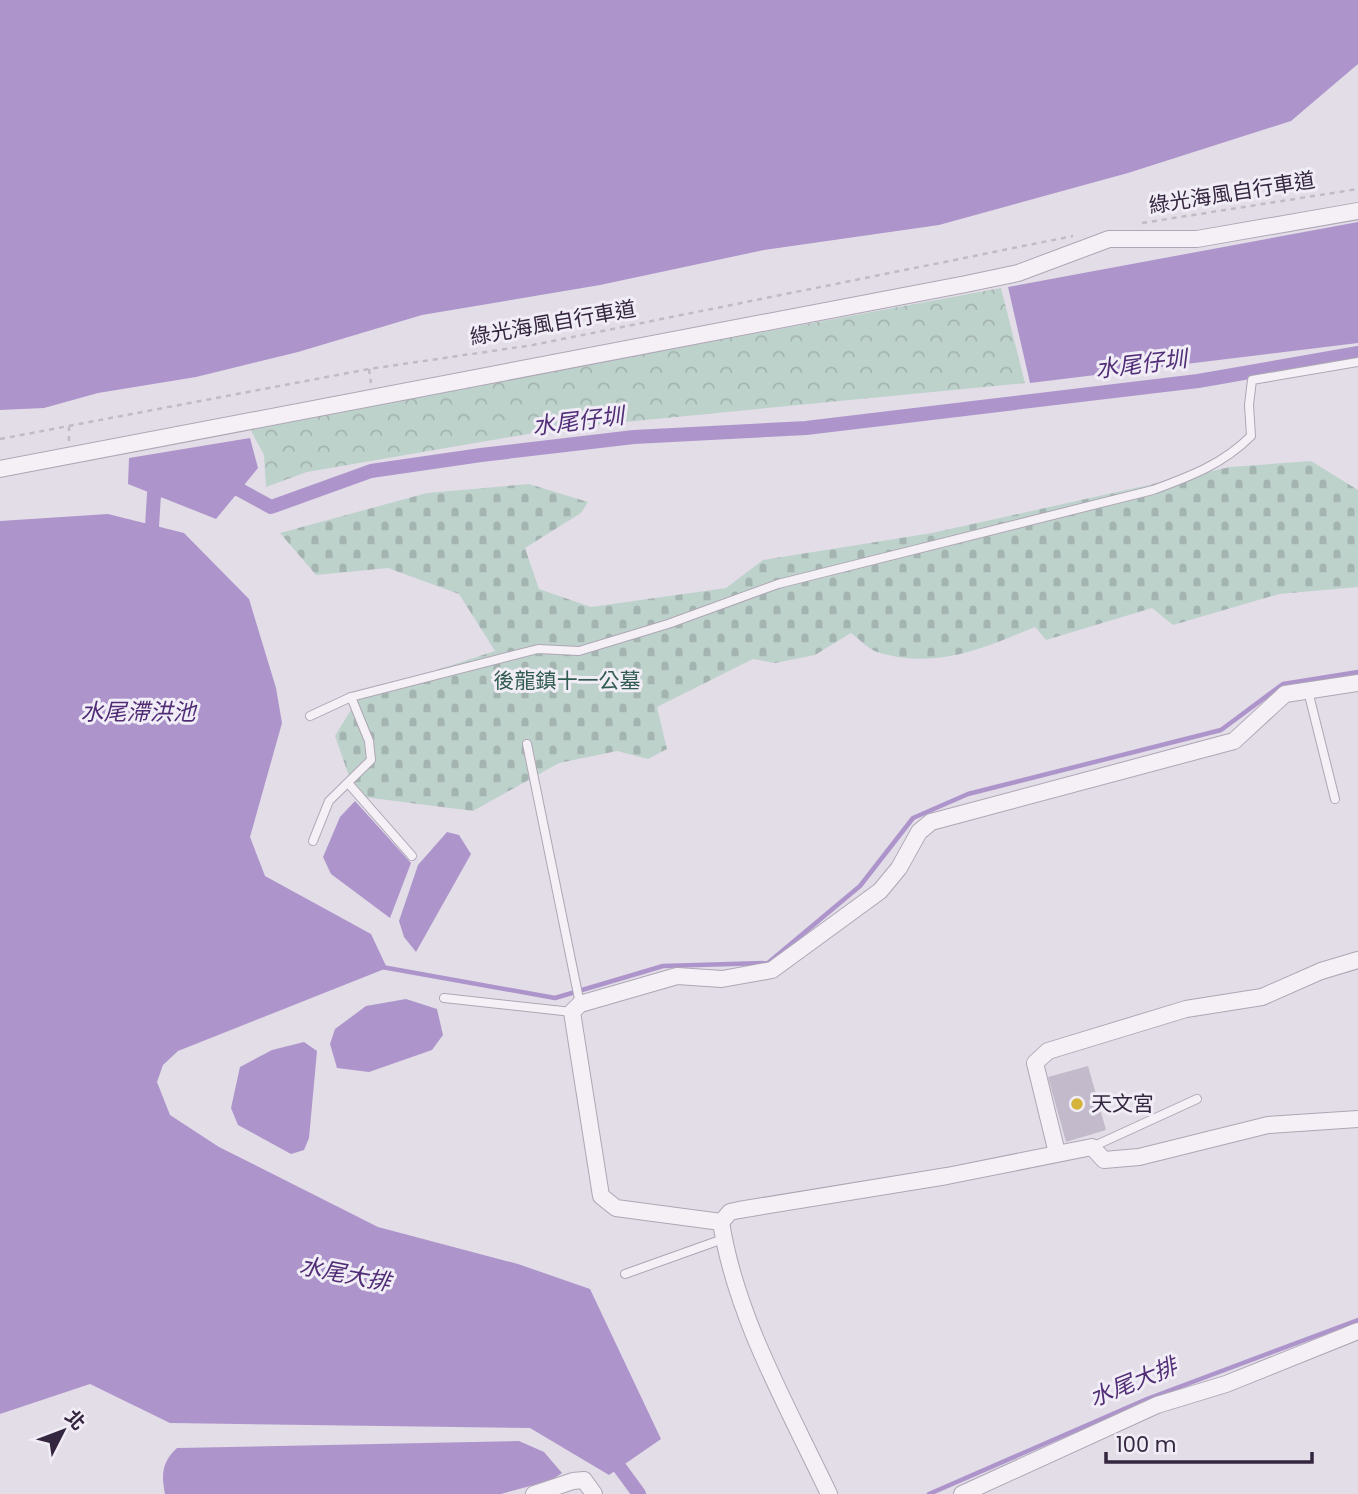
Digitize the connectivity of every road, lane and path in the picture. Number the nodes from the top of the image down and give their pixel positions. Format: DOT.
graph roads {
  1 [pos="1358,189"];
  2 [pos="1358,211"];
  3 [pos="1132,225"];
  4 [pos="1084,234"];
  5 [pos="1358,362"];
  6 [pos="0,439"];
  7 [pos="0,468"];
  8 [pos="1358,683"];
  9 [pos="1308,691"];
  10 [pos="351,696"];
  11 [pos="310,716"];
  12 [pos="527,744"];
  13 [pos="348,783"];
  14 [pos="1335,799"];
  15 [pos="313,841"];
  16 [pos="412,856"];
  17 [pos="1358,960"];
  18 [pos="444,998"];
  19 [pos="577,1005"];
  20 [pos="1197,1099"];
  21 [pos="1358,1119"];
  22 [pos="1092,1147"];
  23 [pos="1057,1153"];
  24 [pos="720,1222"];
  25 [pos="723,1239"];
  26 [pos="625,1274"];
  27 [pos="1358,1331"];
  28 [pos="534,1494"];
  29 [pos="594,1494"];
  30 [pos="829,1494"];
  31 [pos="962,1494"];
  1 -- 3 [label="path, 綠光海風自行車道"];
  2 -- 7 [label="street"];
  4 -- 6 [label="path, 綠光海風自行車道"];
  5 -- 10 [label="lane"];
  8 -- 9 [label="street"];
  9 -- 14 [label="lane"];
  9 -- 19 [label="street"];
  10 -- 11 [label="lane"];
  10 -- 13 [label="lane"];
  12 -- 19 [label="lane"];
  13 -- 15 [label="lane"];
  13 -- 16 [label="lane"];
  17 -- 23 [label="street"];
  18 -- 19 [label="lane"];
  19 -- 24 [label="street"];
  20 -- 22 [label="lane"];
  21 -- 22 [label="street"];
  22 -- 23 [label="street"];
  23 -- 24 [label="street"];
  24 -- 25 [label="street"];
  25 -- 26 [label="lane"];
  25 -- 30 [label="street"];
  27 -- 31 [label="street"];
  28 -- 29 [label="street"];
}
